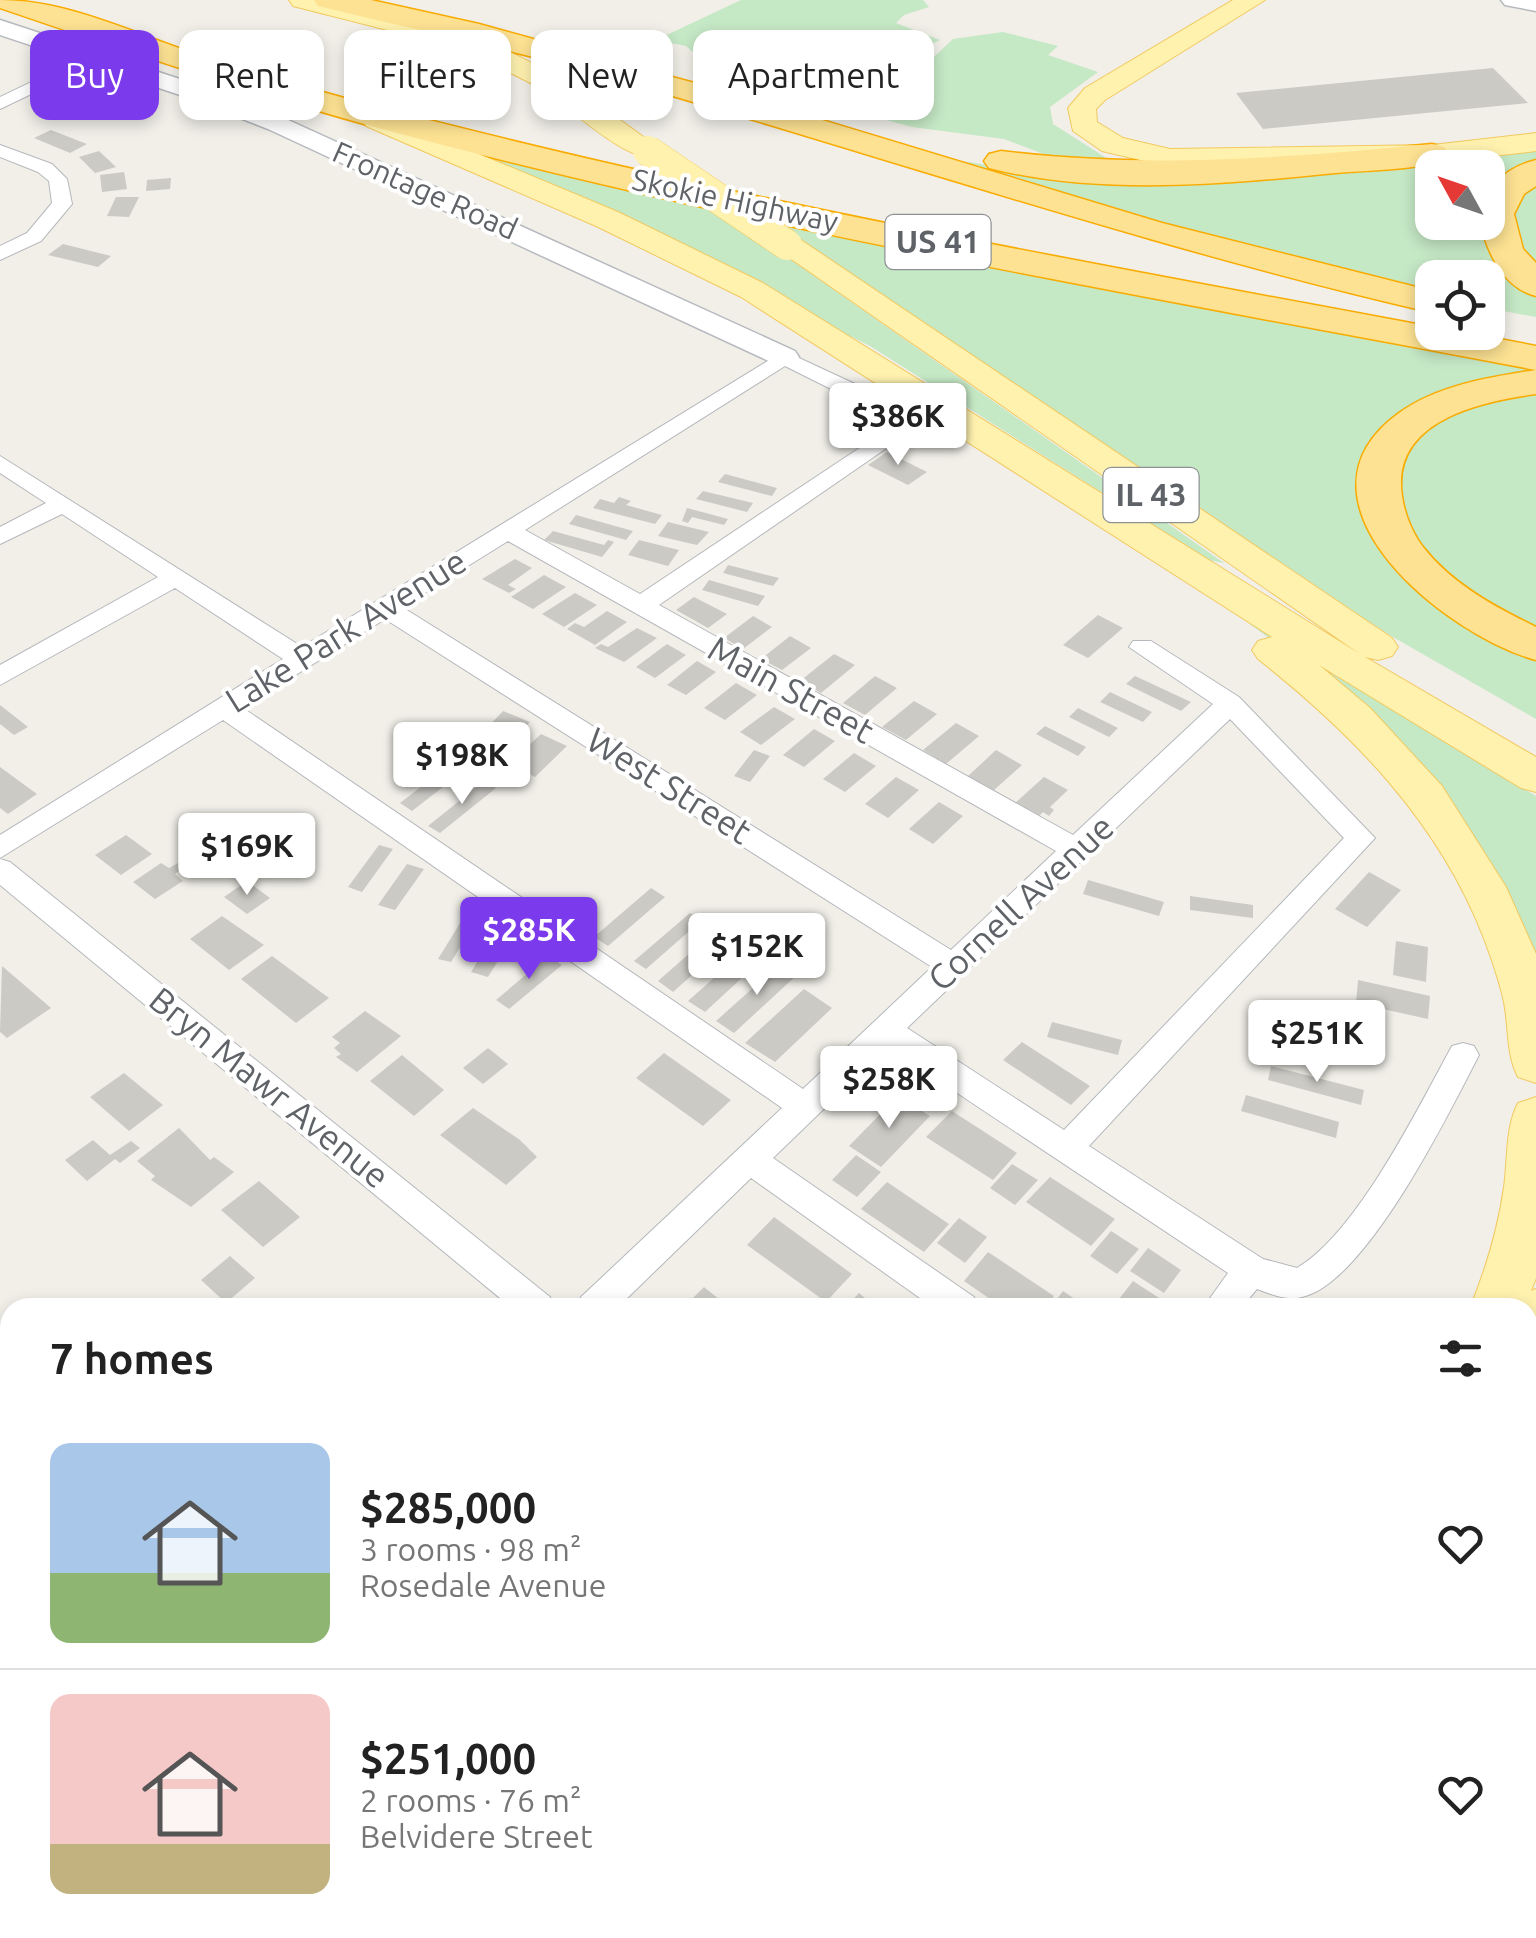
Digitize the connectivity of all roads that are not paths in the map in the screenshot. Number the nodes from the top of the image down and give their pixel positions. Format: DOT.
graph roads {
  1 [pos="7,0"];
  2 [pos="302,0"];
  3 [pos="329,0"];
  4 [pos="1252,0"];
  5 [pos="1512,0"];
  6 [pos="1536,4"];
  7 [pos="0,27"];
  8 [pos="30,38"];
  9 [pos="531,46"];
  10 [pos="673,77"];
  11 [pos="159,81"];
  12 [pos="673,87"];
  13 [pos="30,89"];
  14 [pos="0,104"];
  15 [pos="344,107"];
  16 [pos="377,120"];
  17 [pos="395,120"];
  18 [pos="1536,142"];
  19 [pos="1467,150"];
  20 [pos="0,151"];
  21 [pos="1415,154"];
  22 [pos="1415,156"];
  23 [pos="1536,170"];
  24 [pos="0,254"];
  25 [pos="1536,285"];
  26 [pos="1415,298"];
  27 [pos="1505,317"];
  28 [pos="1536,323"];
  29 [pos="784,357"];
  30 [pos="1536,358"];
  31 [pos="1536,382"];
  32 [pos="982,432"];
  33 [pos="0,463"];
  34 [pos="63,504"];
  35 [pos="507,530"];
  36 [pos="0,537"];
  37 [pos="176,577"];
  38 [pos="640,606"];
  39 [pos="384,607"];
  40 [pos="1536,645"];
  41 [pos="1142,647"];
  42 [pos="302,659"];
  43 [pos="0,676"];
  44 [pos="1230,704"];
  45 [pos="224,708"];
  46 [pos="1536,740"];
  47 [pos="1536,778"];
  48 [pos="0,848"];
  49 [pos="1076,850"];
  50 [pos="0,869"];
  51 [pos="954,966"];
  52 [pos="886,1030"];
  53 [pos="1463,1055"];
  54 [pos="1536,1063"];
  55 [pos="805,1107"];
  56 [pos="1536,1118"];
  57 [pos="1066,1149"];
  58 [pos="750,1159"];
  59 [pos="1251,1270"];
  60 [pos="526,1298"];
  61 [pos="604,1298"];
  62 [pos="948,1298"];
  63 [pos="1228,1298"];
  64 [pos="1502,1298"];
  1 -- 15 [label="highway, Skokie Highway / US 41"];
  2 -- 46 [label="main road, IL 43, bridge"];
  3 -- 9 [label="highway, US 41"];
  4 -- 21 [label="main road"];
  5 -- 6 [label="street"];
  7 -- 8 [label="street, Frontage Road"];
  10 -- 22 [label="highway"];
  11 -- 29 [label="street, Frontage Road"];
  12 -- 26 [label="highway, US 41"];
  13 -- 14 [label="street"];
  16 -- 32 [label="main road, IL 43"];
  17 -- 30 [label="highway, Skokie Highway / US 41"];
  18 -- 19 [label="main road"];
  20 -- 24 [label="street"];
  23 -- 25 [label="highway"];
  27 -- 28 [label="highway"];
  29 -- 35 [label="street, Lake Park Avenue"];
  29 -- 38 [label="street"];
  31 -- 40 [label="highway"];
  32 -- 47 [label="main road, IL 43"];
  32 -- 54 [label="main road"];
  33 -- 34 [label="street"];
  34 -- 36 [label="street"];
  34 -- 37 [label="street"];
  35 -- 38 [label="street, Main Street"];
  35 -- 39 [label="street, Lake Park Avenue"];
  37 -- 42 [label="street"];
  37 -- 43 [label="street"];
  38 -- 49 [label="street, Main Street"];
  39 -- 42 [label="street, Lake Park Avenue"];
  39 -- 51 [label="street, West Street"];
  41 -- 44 [label="street"];
  42 -- 45 [label="street, Lake Park Avenue"];
  44 -- 49 [label="street, Cornell Avenue"];
  44 -- 57 [label="street"];
  45 -- 48 [label="street, Lake Park Avenue"];
  45 -- 55 [label="street"];
  49 -- 51 [label="street, Cornell Avenue"];
  50 -- 60 [label="street, Bryn Mawr Avenue"];
  51 -- 52 [label="street, Cornell Avenue"];
  52 -- 55 [label="street, Cornell Avenue"];
  52 -- 57 [label="street"];
  53 -- 59 [label="street"];
  55 -- 58 [label="street, Cornell Avenue"];
  56 -- 64 [label="main road"];
  57 -- 59 [label="street"];
  58 -- 61 [label="street, Cornell Avenue"];
  58 -- 62 [label="street"];
  59 -- 63 [label="street"];
}
